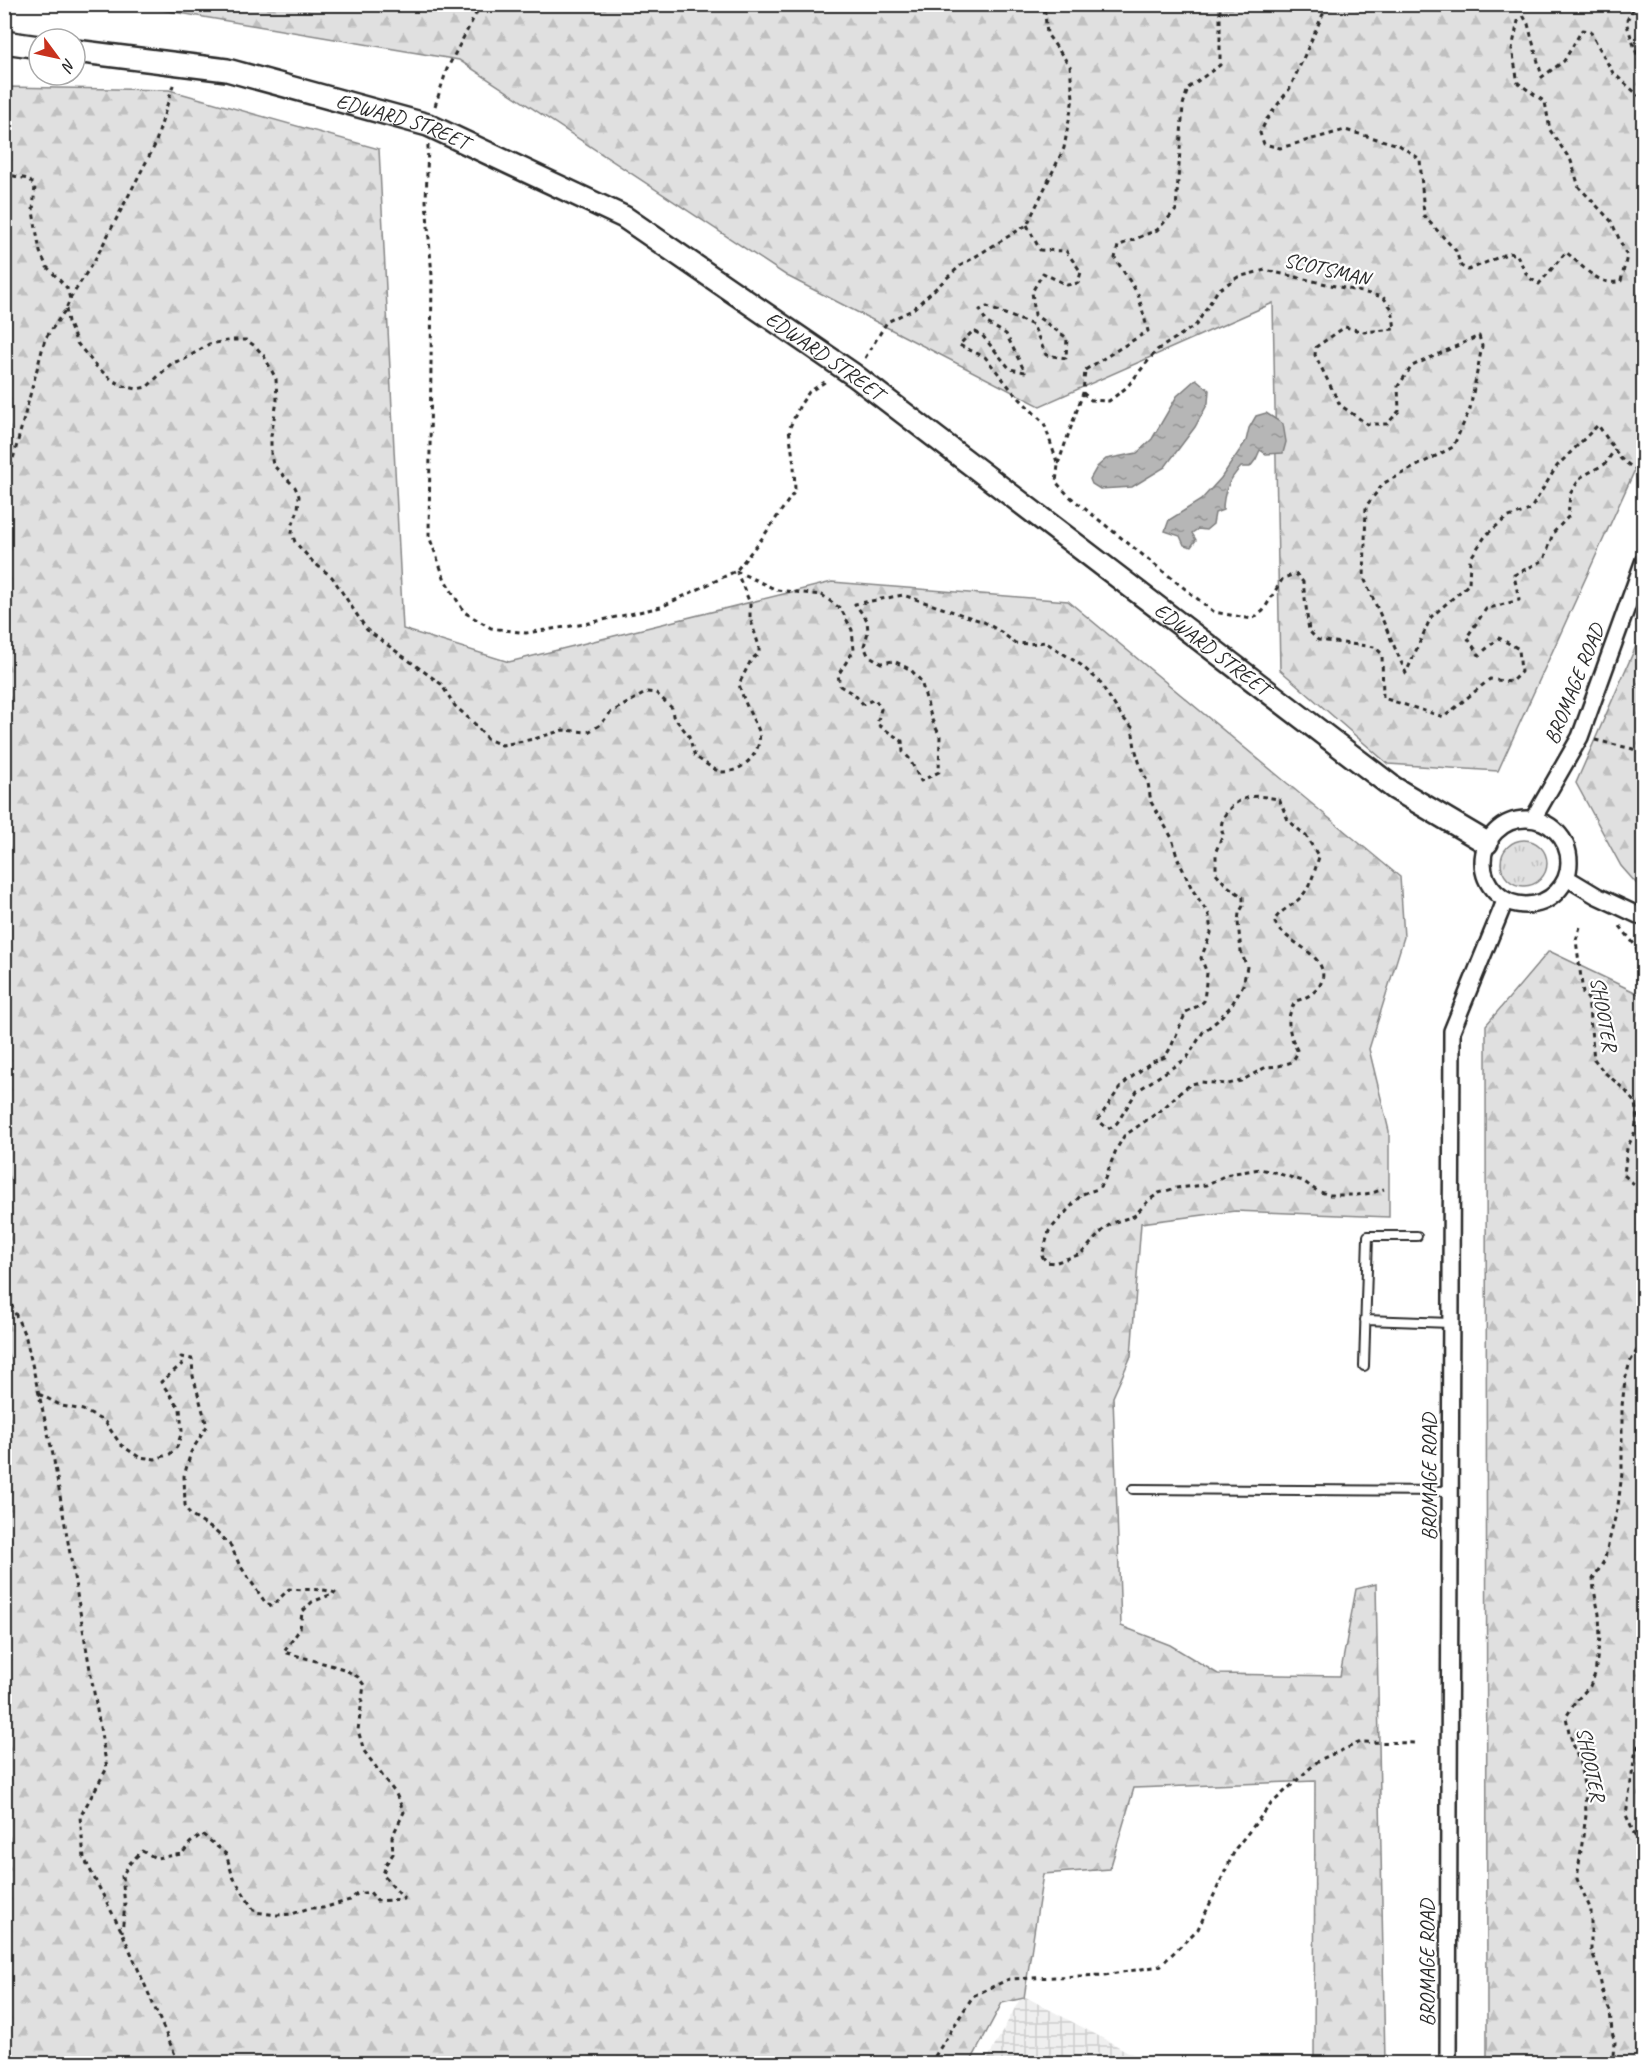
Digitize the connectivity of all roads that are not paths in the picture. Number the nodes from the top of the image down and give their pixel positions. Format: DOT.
graph roads {
  1 [pos="4,42"];
  2 [pos="27,45"];
  3 [pos="87,52"];
  4 [pos="1644,560"];
  5 [pos="1533,819"];
  6 [pos="1487,843"];
  7 [pos="1567,878"];
  8 [pos="1505,901"];
  9 [pos="1644,918"];
  10 [pos="1417,1236"];
  11 [pos="1365,1320"];
  12 [pos="1451,1323"];
  13 [pos="1364,1366"];
  14 [pos="1133,1489"];
  15 [pos="1450,1491"];
  16 [pos="1448,2064"];
  1 -- 2 [label="street"];
  3 -- 6 [label="street, EDWARD STREET"];
  4 -- 5 [label="street, BROMAGE ROAD"];
  5 -- 6 [label="street"];
  5 -- 7 [label="street"];
  6 -- 8 [label="street"];
  7 -- 8 [label="street"];
  7 -- 9 [label="street"];
  8 -- 12 [label="street, BROMAGE ROAD"];
  10 -- 11 [label="lane"];
  11 -- 12 [label="lane"];
  11 -- 13 [label="lane"];
  12 -- 15 [label="street, BROMAGE ROAD"];
  14 -- 15 [label="lane"];
  15 -- 16 [label="street, BROMAGE ROAD"];
}
